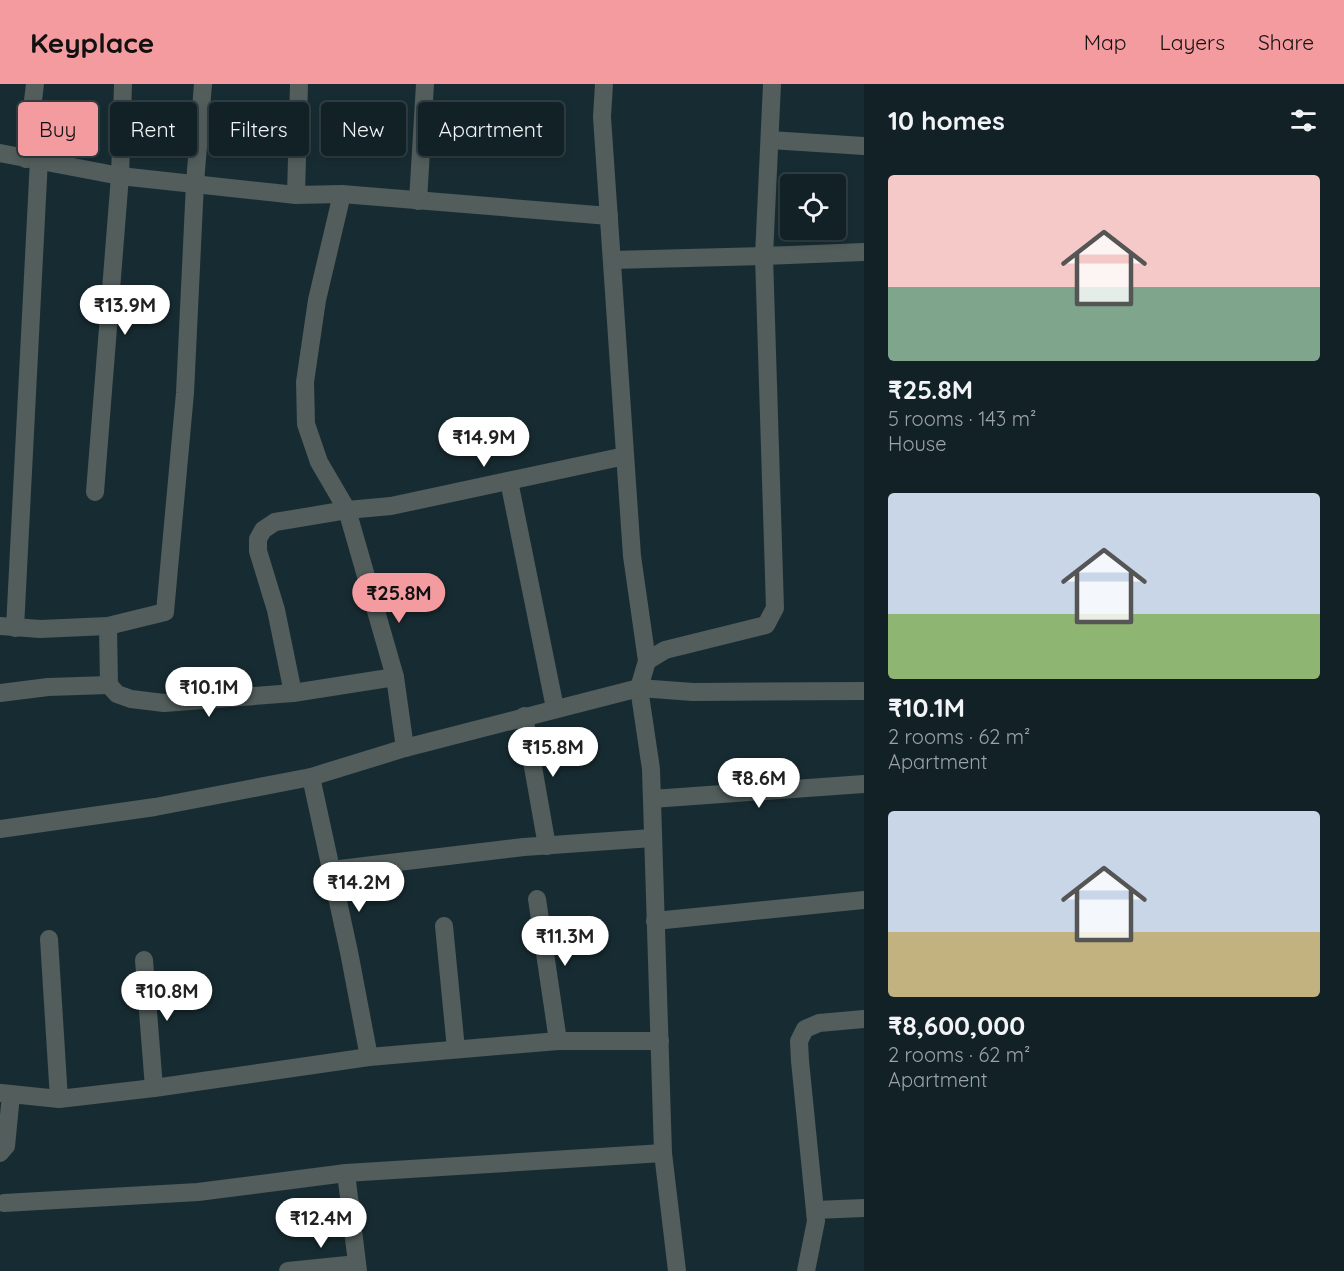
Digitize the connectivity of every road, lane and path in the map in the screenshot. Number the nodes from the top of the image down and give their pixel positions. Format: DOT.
graph roads {
  1 [pos="35,84"];
  2 [pos="123,84"];
  3 [pos="203,84"];
  4 [pos="299,84"];
  5 [pos="425,84"];
  6 [pos="604,84"];
  7 [pos="772,84"];
  8 [pos="770,140"];
  9 [pos="864,146"];
  10 [pos="0,153"];
  11 [pos="32,159"];
  12 [pos="120,176"];
  13 [pos="195,183"];
  14 [pos="342,194"];
  15 [pos="296,195"];
  16 [pos="418,201"];
  17 [pos="609,216"];
  18 [pos="864,252"];
  19 [pos="764,256"];
  20 [pos="612,260"];
  21 [pos="625,456"];
  22 [pos="509,481"];
  23 [pos="95,492"];
  24 [pos="347,510"];
  25 [pos="108,626"];
  26 [pos="8,627"];
  27 [pos="647,661"];
  28 [pos="395,677"];
  29 [pos="109,685"];
  30 [pos="639,687"];
  31 [pos="864,691"];
  32 [pos="0,693"];
  33 [pos="293,693"];
  34 [pos="555,708"];
  35 [pos="524,716"];
  36 [pos="405,748"];
  37 [pos="311,777"];
  38 [pos="864,784"];
  39 [pos="652,799"];
  40 [pos="0,829"];
  41 [pos="652,838"];
  42 [pos="547,846"];
  43 [pos="331,870"];
  44 [pos="537,899"];
  45 [pos="864,900"];
  46 [pos="655,921"];
  47 [pos="444,926"];
  48 [pos="49,939"];
  49 [pos="144,960"];
  50 [pos="864,1019"];
  51 [pos="558,1041"];
  52 [pos="660,1041"];
  53 [pos="456,1049"];
  54 [pos="369,1057"];
  55 [pos="154,1088"];
  56 [pos="6,1094"];
  57 [pos="59,1099"];
  58 [pos="663,1153"];
  59 [pos="0,1154"];
  60 [pos="346,1173"];
  61 [pos="4,1203"];
  62 [pos="864,1208"];
  63 [pos="815,1210"];
  64 [pos="358,1267"];
  65 [pos="288,1271"];
  66 [pos="677,1271"];
  67 [pos="806,1271"];
  1 -- 11 [label="street"];
  2 -- 12 [label="street"];
  3 -- 13 [label="street"];
  4 -- 15 [label="street"];
  5 -- 16 [label="street"];
  6 -- 17 [label="street"];
  7 -- 8 [label="street"];
  8 -- 9 [label="street"];
  8 -- 19 [label="street"];
  10 -- 11 [label="street"];
  11 -- 12 [label="street"];
  11 -- 26 [label="street"];
  12 -- 13 [label="street"];
  12 -- 23 [label="street"];
  13 -- 15 [label="street"];
  13 -- 25 [label="street"];
  14 -- 15 [label="street"];
  14 -- 16 [label="street"];
  14 -- 24 [label="street"];
  16 -- 17 [label="street"];
  17 -- 20 [label="street"];
  18 -- 19 [label="street"];
  19 -- 20 [label="street"];
  19 -- 27 [label="street"];
  20 -- 21 [label="street"];
  21 -- 22 [label="street"];
  21 -- 27 [label="street"];
  22 -- 24 [label="street"];
  22 -- 34 [label="street"];
  24 -- 28 [label="street"];
  24 -- 33 [label="street"];
  25 -- 26 [label="street"];
  25 -- 29 [label="street"];
  27 -- 30 [label="street"];
  28 -- 33 [label="street"];
  28 -- 36 [label="street"];
  29 -- 32 [label="street"];
  29 -- 33 [label="street"];
  30 -- 31 [label="street"];
  30 -- 34 [label="street"];
  30 -- 39 [label="street"];
  34 -- 35 [label="street"];
  35 -- 36 [label="street"];
  35 -- 42 [label="street"];
  36 -- 37 [label="street"];
  37 -- 40 [label="street"];
  37 -- 43 [label="street"];
  38 -- 39 [label="street"];
  39 -- 41 [label="street"];
  41 -- 42 [label="street"];
  41 -- 46 [label="street"];
  42 -- 43 [label="street"];
  43 -- 54 [label="street"];
  44 -- 51 [label="street"];
  45 -- 46 [label="street"];
  46 -- 52 [label="street"];
  47 -- 53 [label="street"];
  48 -- 57 [label="street"];
  49 -- 55 [label="street"];
  50 -- 63 [label="street"];
  51 -- 52 [label="street"];
  51 -- 53 [label="street"];
  52 -- 58 [label="street"];
  53 -- 54 [label="street"];
  54 -- 55 [label="street"];
  55 -- 57 [label="street"];
  56 -- 57 [label="street"];
  56 -- 59 [label="street"];
  58 -- 60 [label="street"];
  58 -- 66 [label="street"];
  60 -- 61 [label="street"];
  60 -- 64 [label="street"];
  62 -- 63 [label="street"];
  63 -- 67 [label="street"];
  64 -- 65 [label="street"];
}
